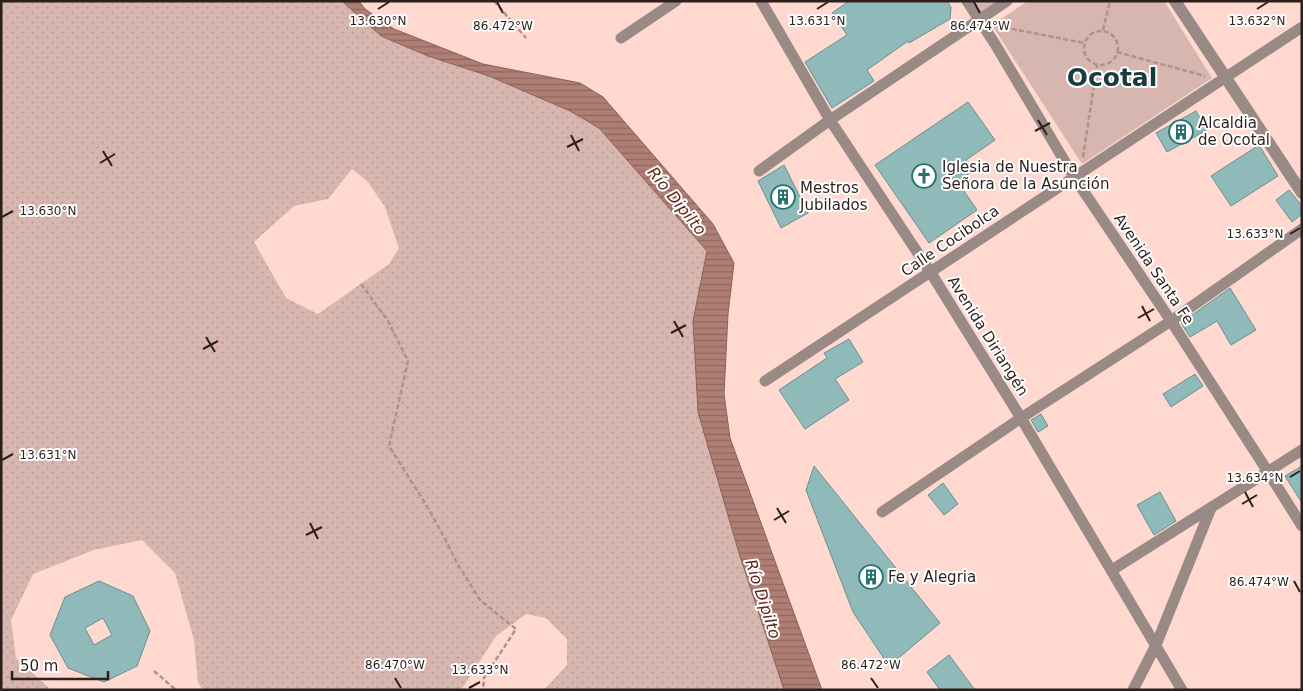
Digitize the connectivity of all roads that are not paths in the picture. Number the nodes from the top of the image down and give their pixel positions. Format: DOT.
graph roads {
  1 [pos="676,1"];
  2 [pos="761,1"];
  3 [pos="967,1"];
  4 [pos="1007,1"];
  5 [pos="1174,1"];
  6 [pos="980,21"];
  7 [pos="1302,27"];
  8 [pos="621,38"];
  9 [pos="1224,78"];
  10 [pos="830,120"];
  11 [pos="759,170"];
  12 [pos="1074,177"];
  13 [pos="1302,194"];
  14 [pos="1302,228"];
  15 [pos="931,273"];
  16 [pos="1171,321"];
  17 [pos="765,381"];
  18 [pos="1022,418"];
  19 [pos="1302,450"];
  20 [pos="1268,472"];
  21 [pos="1211,508"];
  22 [pos="882,512"];
  23 [pos="1302,526"];
  24 [pos="1112,570"];
  25 [pos="1156,645"];
  26 [pos="1133,690"];
  27 [pos="1182,690"];
  1 -- 8 [label="street"];
  2 -- 10 [label="street, Avenida Diriangén"];
  3 -- 6 [label="street, Avenida Santa Fe"];
  4 -- 6 [label="street"];
  5 -- 9 [label="street"];
  6 -- 10 [label="street"];
  6 -- 12 [label="street, Avenida Santa Fe"];
  7 -- 9 [label="street, Calle Cocibolca"];
  9 -- 12 [label="street, Calle Cocibolca"];
  9 -- 13 [label="street"];
  10 -- 11 [label="street"];
  10 -- 15 [label="street, Avenida Diriangén"];
  12 -- 15 [label="street, Calle Cocibolca"];
  12 -- 16 [label="street, Avenida Santa Fe"];
  14 -- 16 [label="street"];
  15 -- 17 [label="street, Calle Cocibolca"];
  15 -- 18 [label="street, Avenida Diriangén"];
  16 -- 18 [label="street"];
  16 -- 20 [label="street, Avenida Santa Fe"];
  18 -- 22 [label="street"];
  18 -- 24 [label="street, Avenida Diriangén"];
  19 -- 20 [label="street"];
  20 -- 21 [label="street"];
  20 -- 23 [label="street, Avenida Santa Fe"];
  21 -- 24 [label="street"];
  21 -- 25 [label="street"];
  24 -- 25 [label="street, Avenida Diriangén"];
  25 -- 26 [label="street"];
  25 -- 27 [label="street, Avenida Diriangén"];
}
